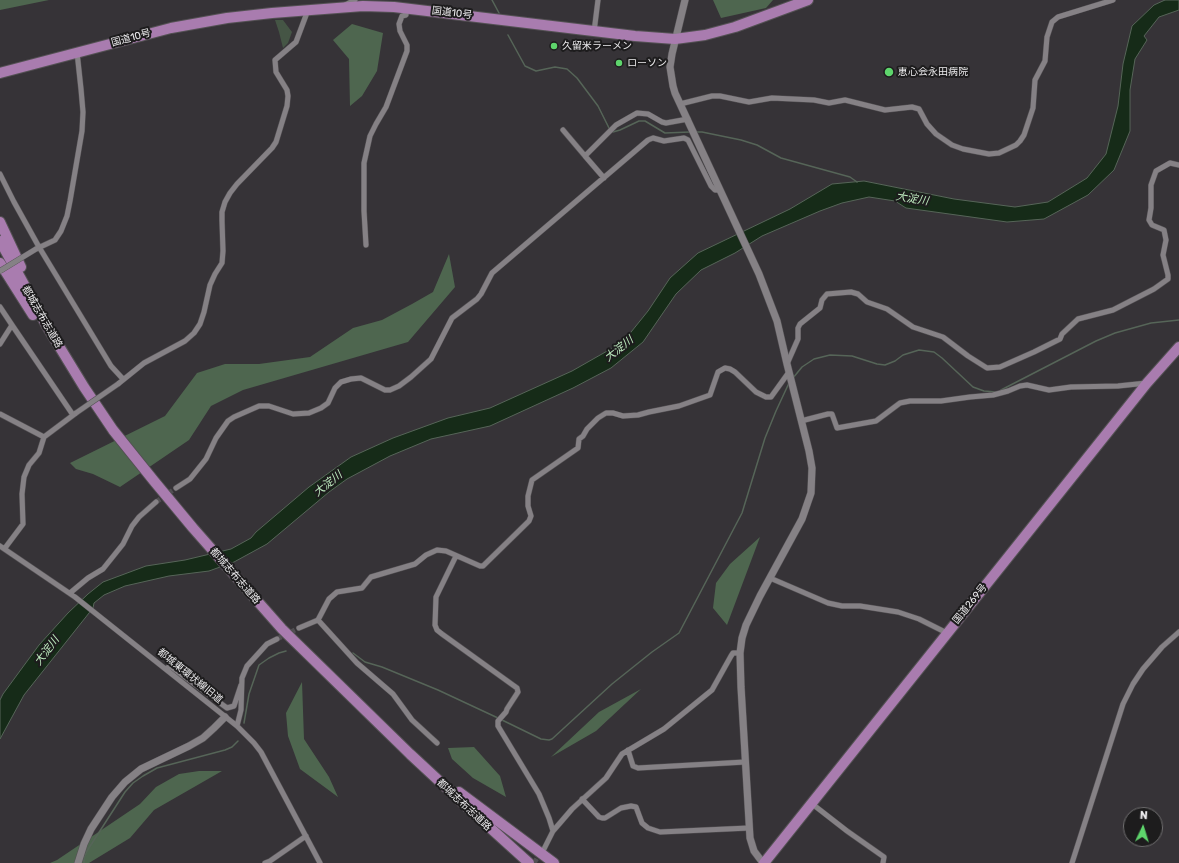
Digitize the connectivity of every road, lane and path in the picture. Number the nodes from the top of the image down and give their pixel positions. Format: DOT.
graph roads {
  1 [pos="355,0"];
  2 [pos="598,0"];
  3 [pos="685,0"];
  4 [pos="808,0"];
  5 [pos="1113,0"];
  6 [pos="1105,1"];
  7 [pos="340,7"];
  8 [pos="406,8"];
  9 [pos="309,10"];
  10 [pos="594,32"];
  11 [pos="675,39"];
  12 [pos="77,52"];
  13 [pos="0,73"];
  14 [pos="0,77"];
  15 [pos="680,104"];
  16 [pos="688,119"];
  17 [pos="563,130"];
  18 [pos="585,156"];
  19 [pos="1179,165"];
  20 [pos="0,174"];
  21 [pos="604,178"];
  22 [pos="720,190"];
  23 [pos="0,222"];
  24 [pos="0,241"];
  25 [pos="366,245"];
  26 [pos="37,248"];
  27 [pos="0,263"];
  28 [pos="0,271"];
  29 [pos="0,307"];
  30 [pos="12,325"];
  31 [pos="0,344"];
  32 [pos="1179,347"];
  33 [pos="789,371"];
  34 [pos="123,379"];
  35 [pos="1147,383"];
  36 [pos="84,387"];
  37 [pos="0,414"];
  38 [pos="74,414"];
  39 [pos="802,421"];
  40 [pos="44,437"];
  41 [pos="176,488"];
  42 [pos="156,502"];
  43 [pos="2,547"];
  44 [pos="456,556"];
  45 [pos="770,578"];
  46 [pos="70,593"];
  47 [pos="318,620"];
  48 [pos="299,628"];
  49 [pos="1179,632"];
  50 [pos="947,633"];
  51 [pos="277,639"];
  52 [pos="740,653"];
  53 [pos="167,668"];
  54 [pos="241,685"];
  55 [pos="225,717"];
  56 [pos="237,726"];
  57 [pos="437,743"];
  58 [pos="628,750"];
  59 [pos="410,754"];
  60 [pos="745,762"];
  61 [pos="582,799"];
  62 [pos="811,803"];
  63 [pos="749,828"];
  64 [pos="553,831"];
  65 [pos="306,836"];
  66 [pos="544,849"];
  67 [pos="78,863"];
  68 [pos="265,863"];
  69 [pos="320,863"];
  70 [pos="520,863"];
  71 [pos="529,863"];
  72 [pos="554,863"];
  73 [pos="764,863"];
  74 [pos="883,863"];
  75 [pos="1072,863"];
  1 -- 7 [label="street"];
  2 -- 10 [label="street"];
  3 -- 11 [label="street"];
  4 -- 11 [label="highway, 国道10号"];
  5 -- 6 [label="street"];
  6 -- 15 [label="street"];
  7 -- 8 [label="highway, 国道10号"];
  7 -- 9 [label="highway, 国道10号"];
  8 -- 10 [label="highway, 国道10号"];
  8 -- 25 [label="street"];
  9 -- 12 [label="highway, 国道10号"];
  9 -- 34 [label="street"];
  10 -- 11 [label="highway, 国道10号"];
  11 -- 15 [label="street"];
  12 -- 13 [label="highway, 国道10号"];
  12 -- 26 [label="street"];
  13 -- 14 [label="street"];
  15 -- 16 [label="street"];
  16 -- 18 [label="street"];
  16 -- 22 [label="street"];
  17 -- 18 [label="street"];
  18 -- 21 [label="street"];
  19 -- 33 [label="street"];
  20 -- 26 [label="street"];
  21 -- 22 [label="street"];
  21 -- 41 [label="street"];
  22 -- 33 [label="street"];
  23 -- 36 [label="highway"];
  24 -- 36 [label="highway, 都城志布志道路"];
  26 -- 28 [label="street, bridge"];
  26 -- 34 [label="street"];
  27 -- 36 [label="highway"];
  29 -- 30 [label="street"];
  30 -- 31 [label="street"];
  30 -- 38 [label="street"];
  32 -- 35 [label="highway, 国道269号"];
  33 -- 39 [label="street"];
  33 -- 44 [label="street"];
  34 -- 38 [label="street, bridge"];
  35 -- 39 [label="street"];
  35 -- 50 [label="highway, 国道269号"];
  36 -- 59 [label="highway, 都城志布志道路"];
  37 -- 40 [label="street"];
  38 -- 40 [label="street"];
  39 -- 45 [label="street"];
  40 -- 43 [label="street"];
  42 -- 46 [label="street"];
  43 -- 46 [label="street, 都城東環状線旧道"];
  44 -- 47 [label="street"];
  44 -- 64 [label="street"];
  45 -- 50 [label="street"];
  45 -- 52 [label="street"];
  46 -- 53 [label="street, 都城東環状線旧道"];
  47 -- 48 [label="street"];
  47 -- 57 [label="street"];
  49 -- 75 [label="street"];
  50 -- 62 [label="highway, 国道269号"];
  51 -- 54 [label="street"];
  52 -- 58 [label="street"];
  52 -- 60 [label="street"];
  53 -- 54 [label="street"];
  53 -- 55 [label="street, 都城東環状線旧道"];
  54 -- 56 [label="street"];
  55 -- 56 [label="street, 都城東環状線旧道"];
  55 -- 67 [label="street"];
  56 -- 65 [label="street, 都城東環状線旧道"];
  58 -- 60 [label="street"];
  58 -- 61 [label="street"];
  59 -- 70 [label="highway"];
  59 -- 71 [label="highway, 都城志布志道路"];
  59 -- 72 [label="highway"];
  60 -- 63 [label="street"];
  61 -- 63 [label="street"];
  61 -- 64 [label="street"];
  62 -- 73 [label="highway, 国道269号"];
  62 -- 74 [label="street"];
  63 -- 73 [label="street"];
  64 -- 66 [label="street"];
  65 -- 68 [label="street"];
  65 -- 69 [label="street, 都城東環状線旧道"];
}
